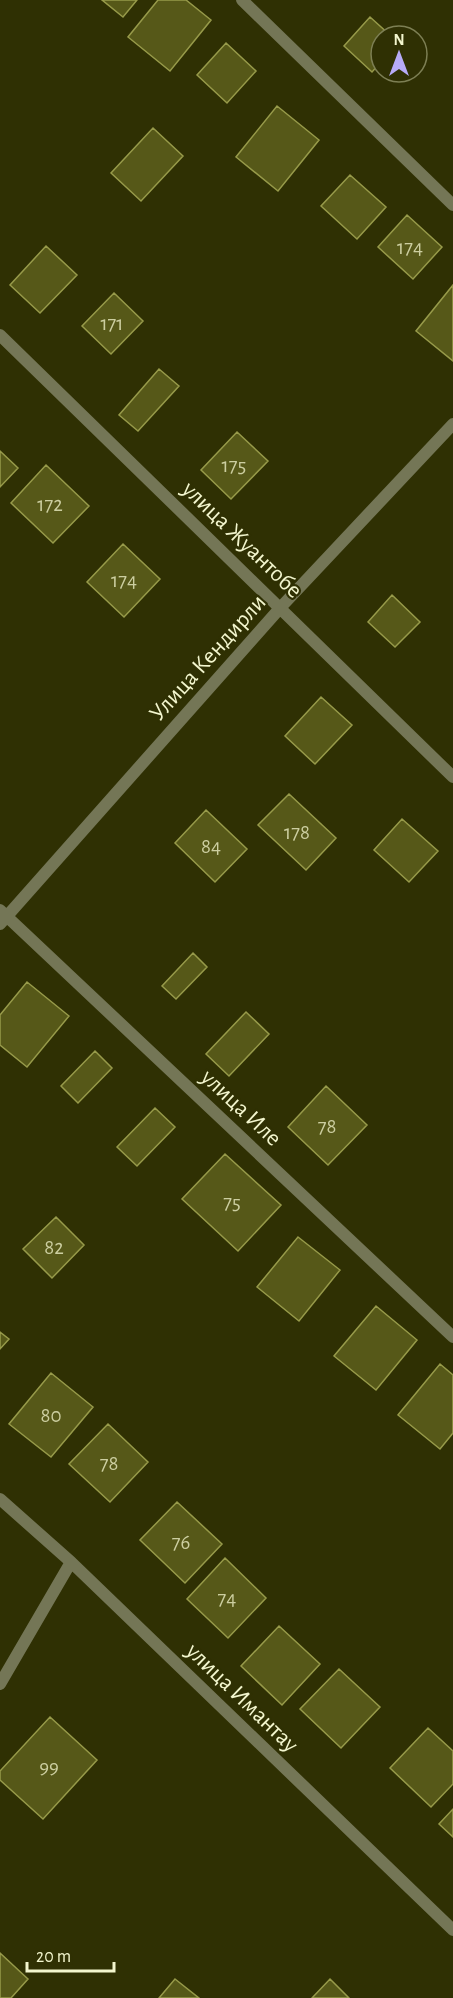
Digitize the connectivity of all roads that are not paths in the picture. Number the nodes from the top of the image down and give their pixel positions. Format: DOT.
graph roads {
  1 [pos="242,0"];
  2 [pos="453,205"];
  3 [pos="0,335"];
  4 [pos="453,424"];
  5 [pos="281,607"];
  6 [pos="453,777"];
  7 [pos="2,917"];
  8 [pos="453,1337"];
  9 [pos="0,1499"];
  10 [pos="71,1562"];
  11 [pos="0,1684"];
  12 [pos="453,1930"];
  1 -- 2 [label="street"];
  3 -- 5 [label="street, улица Жуантобе"];
  4 -- 5 [label="street, Улица Кендирли"];
  5 -- 6 [label="street, улица Жуантобе"];
  5 -- 7 [label="street, Улица Кендирли"];
  7 -- 8 [label="street, улица Иле"];
  9 -- 10 [label="street, улица Имантау"];
  10 -- 11 [label="street"];
  10 -- 12 [label="street, улица Имантау"];
}
